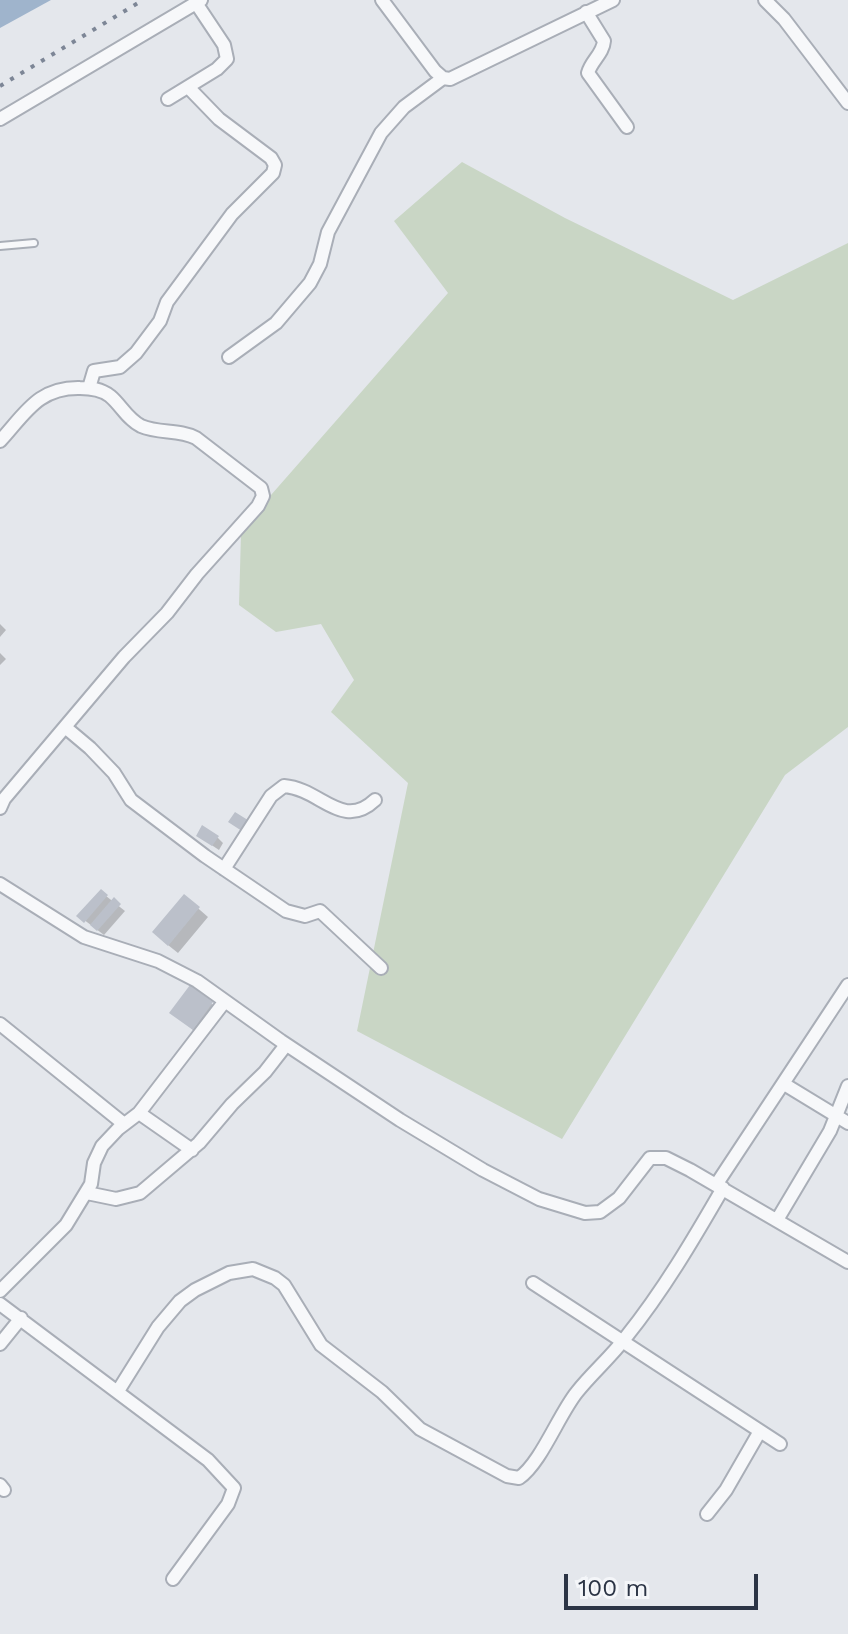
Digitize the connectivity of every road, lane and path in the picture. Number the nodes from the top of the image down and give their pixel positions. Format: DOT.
graph roads {
  1 [pos="382,0"];
  2 [pos="613,0"];
  3 [pos="765,0"];
  4 [pos="786,0"];
  5 [pos="198,2"];
  6 [pos="776,10"];
  7 [pos="586,12"];
  8 [pos="443,78"];
  9 [pos="188,87"];
  10 [pos="168,99"];
  11 [pos="848,103"];
  12 [pos="0,119"];
  13 [pos="627,127"];
  14 [pos="34,243"];
  15 [pos="0,246"];
  16 [pos="229,357"];
  17 [pos="89,388"];
  18 [pos="0,441"];
  19 [pos="65,727"];
  20 [pos="375,800"];
  21 [pos="0,808"];
  22 [pos="224,869"];
  23 [pos="0,884"];
  24 [pos="381,968"];
  25 [pos="848,985"];
  26 [pos="225,1001"];
  27 [pos="0,1024"];
  28 [pos="286,1045"];
  29 [pos="784,1084"];
  30 [pos="848,1086"];
  31 [pos="139,1113"];
  32 [pos="842,1120"];
  33 [pos="124,1124"];
  34 [pos="192,1150"];
  35 [pos="720,1187"];
  36 [pos="87,1193"];
  37 [pos="777,1220"];
  38 [pos="848,1262"];
  39 [pos="533,1283"];
  40 [pos="0,1291"];
  41 [pos="0,1304"];
  42 [pos="21,1318"];
  43 [pos="623,1342"];
  44 [pos="0,1344"];
  45 [pos="118,1391"];
  46 [pos="760,1431"];
  47 [pos="780,1444"];
  48 [pos="707,1514"];
  49 [pos="173,1579"];
  1 -- 8 [label="street"];
  2 -- 7 [label="street"];
  3 -- 6 [label="street"];
  4 -- 6 [label="street"];
  5 -- 9 [label="street"];
  5 -- 12 [label="street"];
  6 -- 11 [label="street"];
  7 -- 8 [label="street"];
  7 -- 13 [label="street"];
  8 -- 16 [label="street"];
  9 -- 10 [label="street"];
  9 -- 17 [label="street"];
  14 -- 15 [label="lane"];
  17 -- 18 [label="street"];
  17 -- 19 [label="street"];
  19 -- 21 [label="street"];
  19 -- 22 [label="street"];
  20 -- 22 [label="street"];
  22 -- 24 [label="street"];
  23 -- 26 [label="street"];
  25 -- 29 [label="street"];
  26 -- 28 [label="street"];
  26 -- 31 [label="street"];
  27 -- 33 [label="street"];
  28 -- 34 [label="street"];
  28 -- 35 [label="street"];
  29 -- 32 [label="street"];
  29 -- 35 [label="street"];
  30 -- 32 [label="street"];
  31 -- 33 [label="street"];
  31 -- 34 [label="street"];
  32 -- 37 [label="street"];
  33 -- 36 [label="street"];
  34 -- 36 [label="street"];
  35 -- 37 [label="street"];
  35 -- 43 [label="street"];
  36 -- 40 [label="street"];
  37 -- 38 [label="street"];
  39 -- 43 [label="street"];
  41 -- 42 [label="street"];
  42 -- 44 [label="street"];
  42 -- 45 [label="street"];
  43 -- 45 [label="street"];
  43 -- 46 [label="street"];
  45 -- 49 [label="street"];
  46 -- 47 [label="street"];
  46 -- 48 [label="street"];
}
